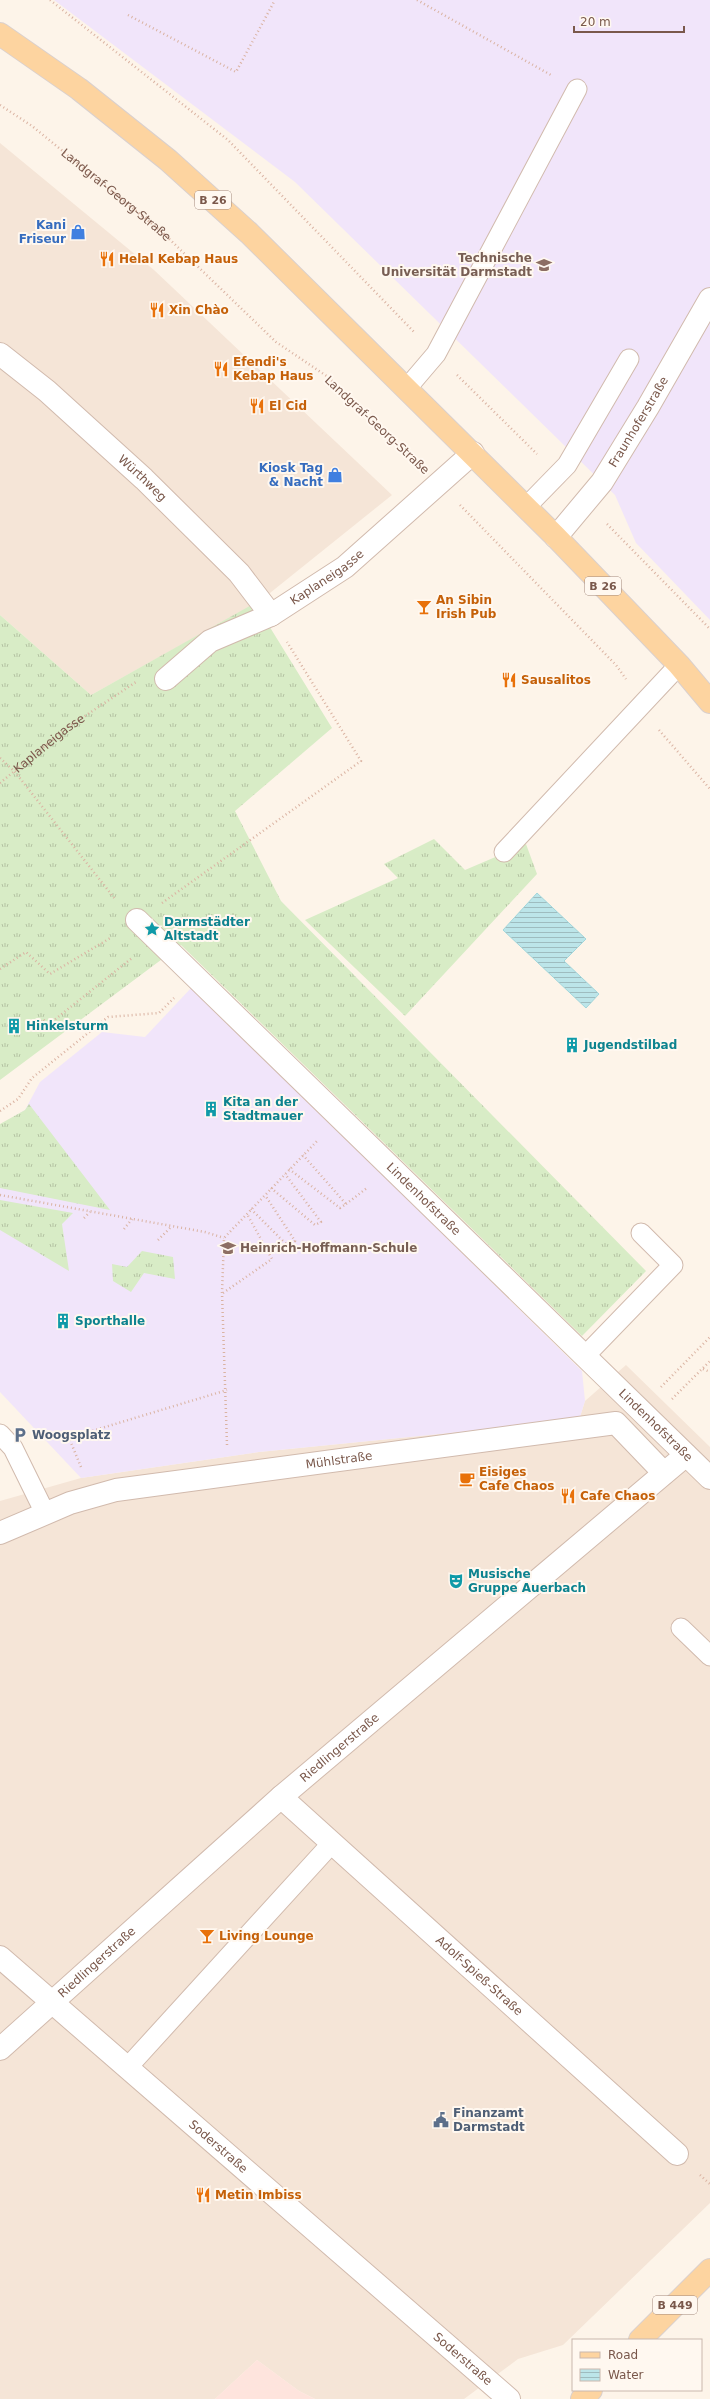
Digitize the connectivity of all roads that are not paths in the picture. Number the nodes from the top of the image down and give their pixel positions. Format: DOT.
graph roads {
  1 [pos="0,34"];
  2 [pos="577,89"];
  3 [pos="710,298"];
  4 [pos="0,354"];
  5 [pos="630,359"];
  6 [pos="407,388"];
  7 [pos="473,453"];
  8 [pos="526,507"];
  9 [pos="556,537"];
  10 [pos="271,616"];
  11 [pos="679,665"];
  12 [pos="166,679"];
  13 [pos="710,702"];
  14 [pos="504,852"];
  15 [pos="137,920"];
  16 [pos="641,1233"];
  17 [pos="584,1357"];
  18 [pos="0,1434"];
  19 [pos="686,1455"];
  20 [pos="664,1473"];
  21 [pos="710,1478"];
  22 [pos="44,1513"];
  23 [pos="0,1533"];
  24 [pos="681,1628"];
  25 [pos="710,1656"];
  26 [pos="281,1797"];
  27 [pos="332,1843"];
  28 [pos="0,1957"];
  29 [pos="52,2004"];
  30 [pos="0,2049"];
  31 [pos="127,2068"];
  32 [pos="677,2154"];
  33 [pos="710,2270"];
  34 [pos="641,2339"];
  35 [pos="590,2391"];
  36 [pos="509,2399"];
  37 [pos="582,2399"];
  1 -- 6 [label="main road, B 26"];
  2 -- 6 [label="lane"];
  3 -- 9 [label="street, Fraunhoferstraße"];
  4 -- 10 [label="street, Würthweg"];
  5 -- 8 [label="lane"];
  6 -- 7 [label="main road, B 26"];
  7 -- 8 [label="main road, B 26"];
  7 -- 10 [label="street, Kaplaneigasse"];
  8 -- 9 [label="main road, B 26"];
  9 -- 11 [label="main road, B 26"];
  10 -- 12 [label="street, Kaplaneigasse"];
  11 -- 13 [label="main road, B 26"];
  11 -- 14 [label="lane"];
  15 -- 17 [label="street, Lindenhofstraße"];
  16 -- 17 [label="lane"];
  17 -- 19 [label="street, Lindenhofstraße"];
  18 -- 22 [label="lane"];
  19 -- 20 [label="street, Riedlingerstraße"];
  19 -- 21 [label="street, Lindenhofstraße"];
  20 -- 22 [label="street, Mühlstraße"];
  20 -- 26 [label="street, Riedlingerstraße"];
  22 -- 23 [label="street, Mühlstraße"];
  24 -- 25 [label="lane"];
  26 -- 27 [label="street, Adolf-Spieß-Straße"];
  26 -- 29 [label="street, Riedlingerstraße"];
  27 -- 31 [label="lane"];
  27 -- 32 [label="street, Adolf-Spieß-Straße"];
  28 -- 29 [label="street, Soderstraße"];
  29 -- 30 [label="street, Riedlingerstraße"];
  29 -- 31 [label="street, Soderstraße"];
  31 -- 36 [label="street, Soderstraße"];
  33 -- 34 [label="main road, B 449"];
  35 -- 37 [label="main road"];
}
